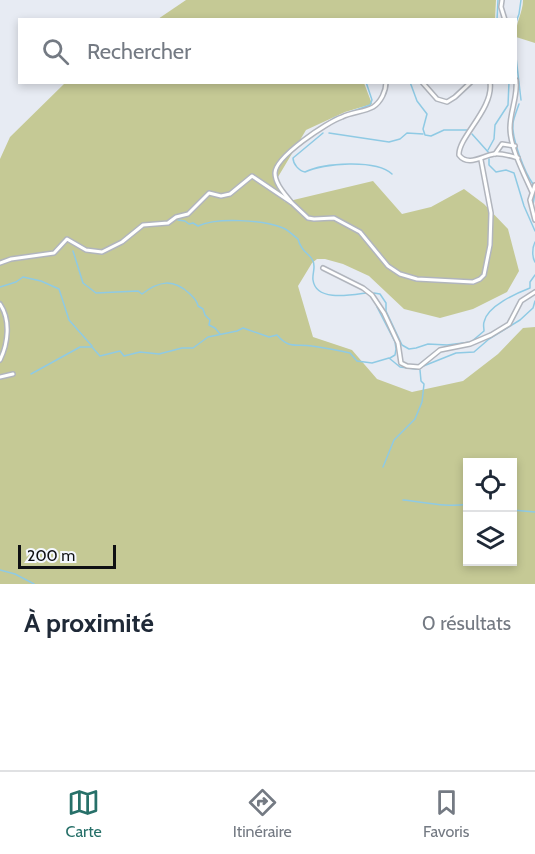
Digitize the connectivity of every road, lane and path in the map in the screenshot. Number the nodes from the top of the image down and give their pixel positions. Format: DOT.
graph roads {
  1 [pos="502,0"];
  2 [pos="504,18"];
  3 [pos="385,84"];
  4 [pos="424,84"];
  5 [pos="469,84"];
  6 [pos="490,84"];
  7 [pos="516,84"];
  8 [pos="514,146"];
  9 [pos="495,154"];
  10 [pos="518,158"];
  11 [pos="481,160"];
  12 [pos="535,185"];
  13 [pos="532,192"];
  14 [pos="292,203"];
  15 [pos="535,220"];
  16 [pos="0,263"];
  17 [pos="323,268"];
  18 [pos="535,292"];
  19 [pos="0,304"];
  20 [pos="0,360"];
  21 [pos="13,374"];
  22 [pos="0,377"];
  1 -- 2 [label="street"];
  3 -- 14 [label="street"];
  4 -- 5 [label="street"];
  6 -- 11 [label="street"];
  7 -- 8 [label="street"];
  8 -- 9 [label="street"];
  8 -- 10 [label="street"];
  9 -- 10 [label="street"];
  9 -- 11 [label="street"];
  10 -- 13 [label="street"];
  11 -- 14 [label="street"];
  12 -- 13 [label="street"];
  13 -- 15 [label="street"];
  14 -- 16 [label="street"];
  17 -- 18 [label="street"];
  19 -- 20 [label="street"];
  21 -- 22 [label="street"];
}
